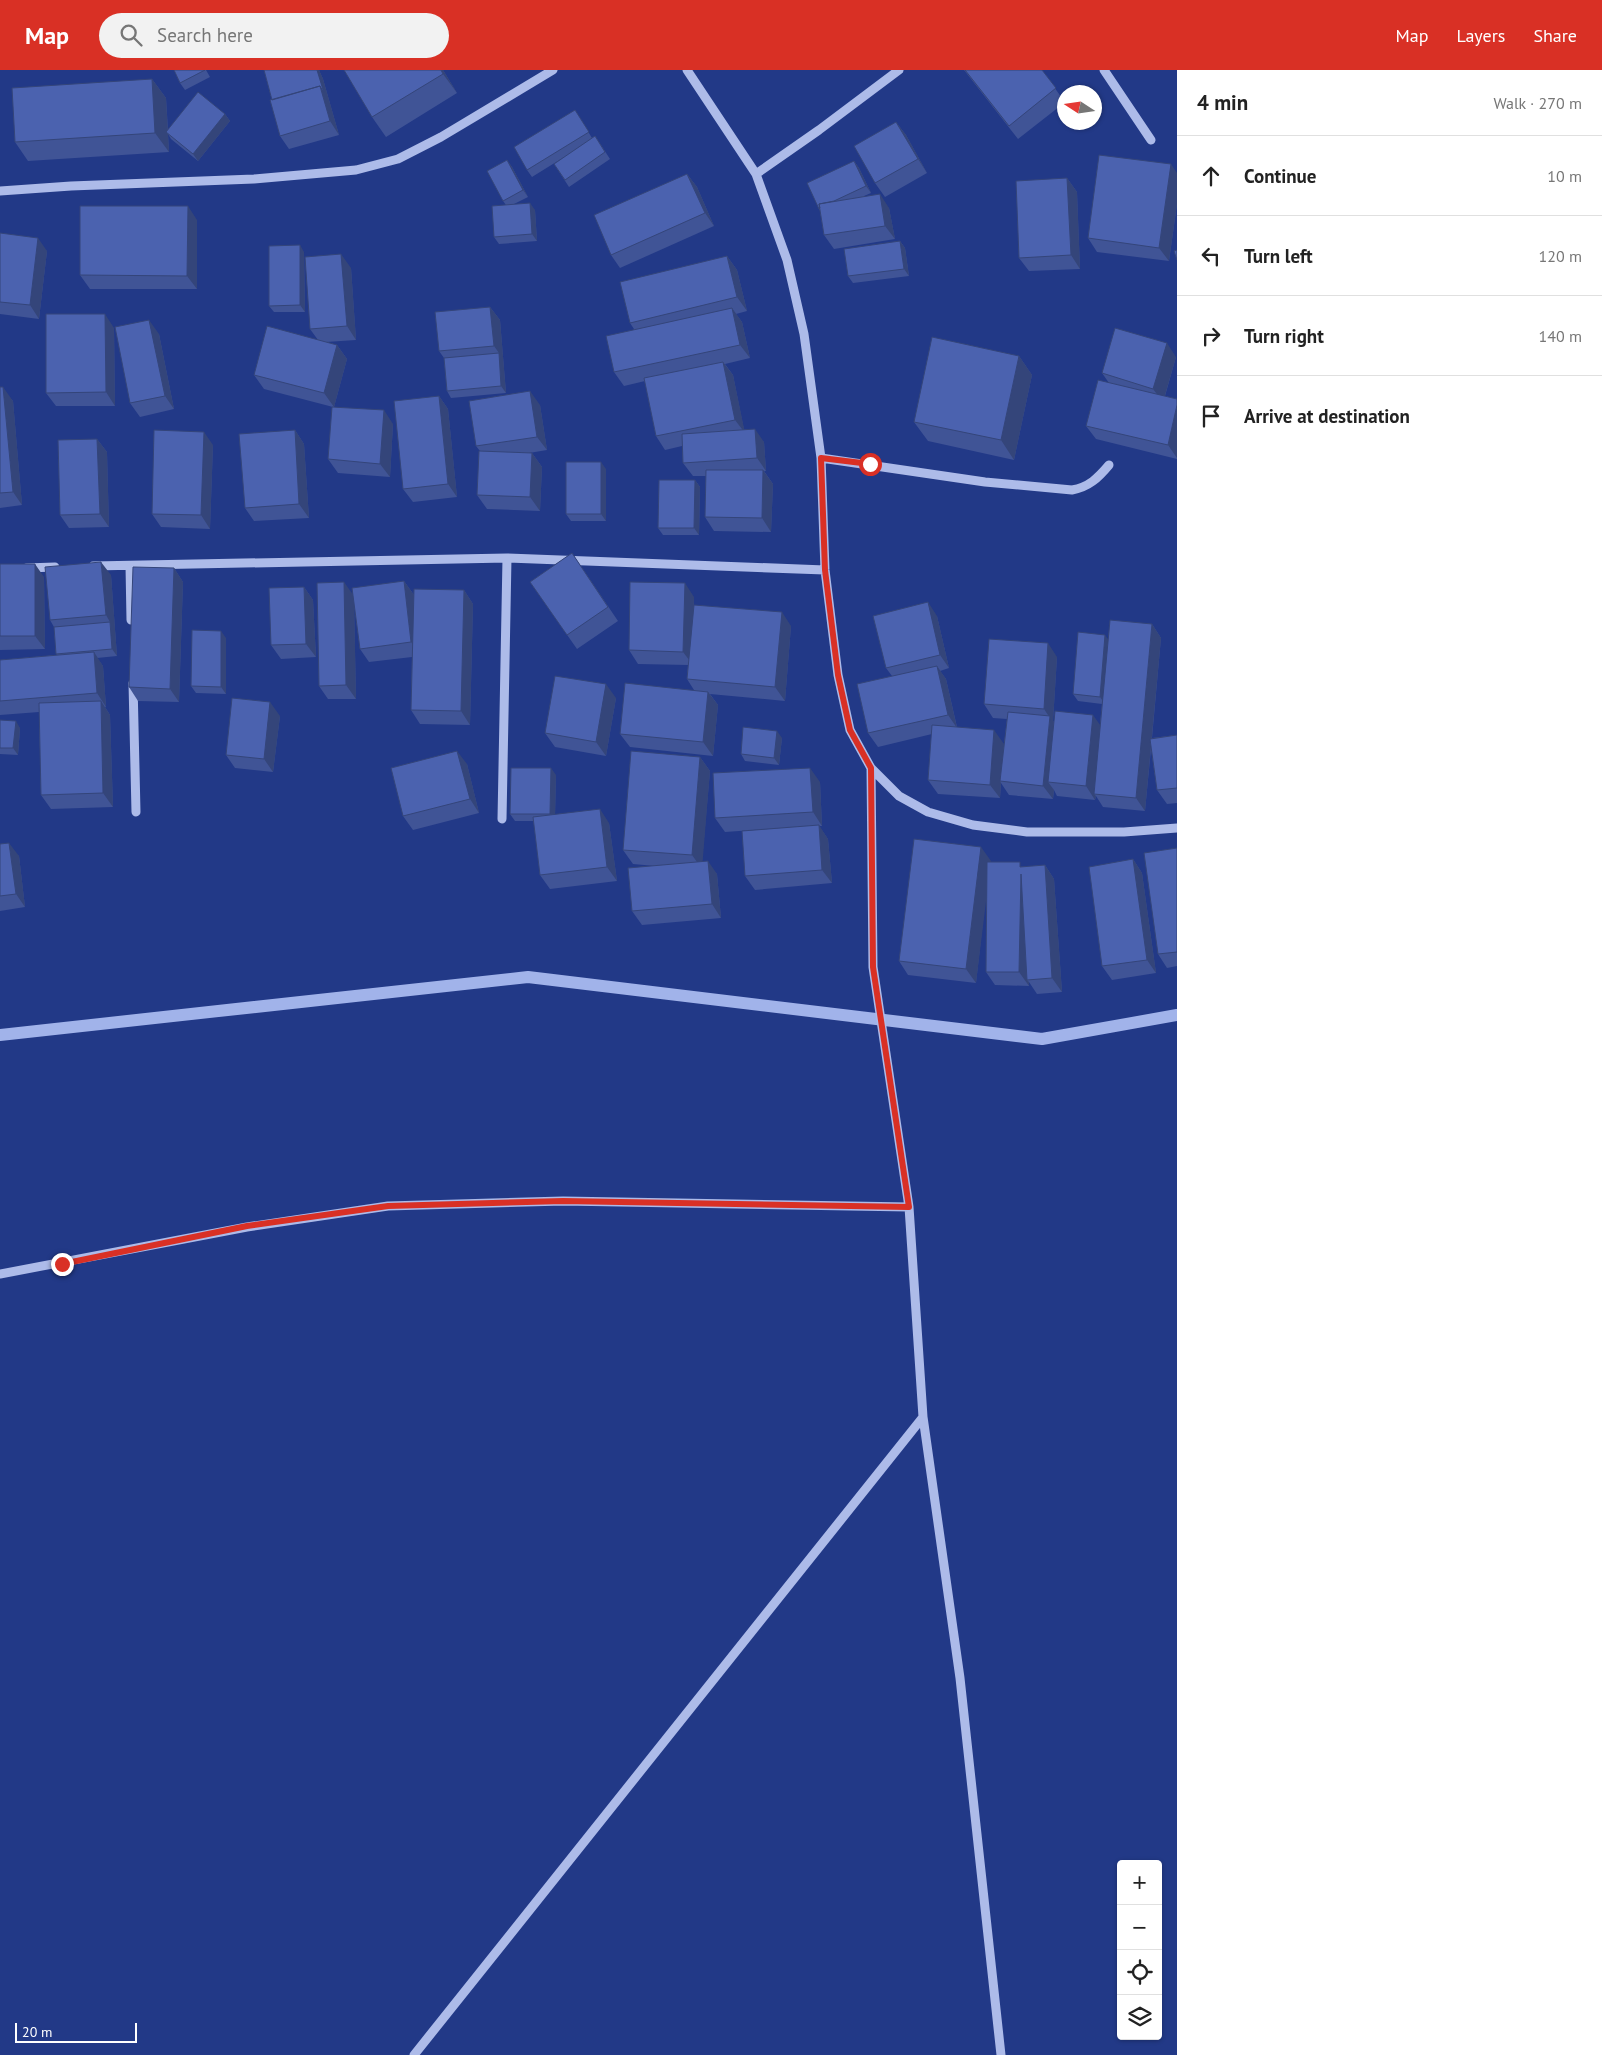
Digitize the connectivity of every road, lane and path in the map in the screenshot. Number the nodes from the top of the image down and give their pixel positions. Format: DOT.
graph roads {
  1 [pos="552,70"];
  2 [pos="687,70"];
  3 [pos="899,70"];
  4 [pos="1104,70"];
  5 [pos="1151,140"];
  6 [pos="756,174"];
  7 [pos="0,192"];
  8 [pos="821,458"];
  9 [pos="1109,465"];
  10 [pos="507,558"];
  11 [pos="130,566"];
  12 [pos="65,567"];
  13 [pos="84,567"];
  14 [pos="19,568"];
  15 [pos="825,570"];
  16 [pos="132,634"];
  17 [pos="133,674"];
  18 [pos="871,768"];
  19 [pos="136,812"];
  20 [pos="502,819"];
  21 [pos="1177,828"];
  22 [pos="909,1207"];
  23 [pos="0,1274"];
  24 [pos="923,1417"];
  25 [pos="414,2055"];
  26 [pos="1001,2055"];
  1 -- 7 [label="street"];
  2 -- 6 [label="street"];
  3 -- 6 [label="street"];
  4 -- 5 [label="street"];
  6 -- 8 [label="street"];
  8 -- 9 [label="street"];
  8 -- 15 [label="street"];
  10 -- 11 [label="street"];
  10 -- 15 [label="street"];
  10 -- 20 [label="street"];
  11 -- 13 [label="street"];
  11 -- 16 [label="street"];
  12 -- 14 [label="street"];
  15 -- 18 [label="street"];
  17 -- 19 [label="street"];
  18 -- 21 [label="street"];
  18 -- 22 [label="street"];
  22 -- 23 [label="street"];
  22 -- 24 [label="street"];
  24 -- 25 [label="street"];
  24 -- 26 [label="street"];
}
